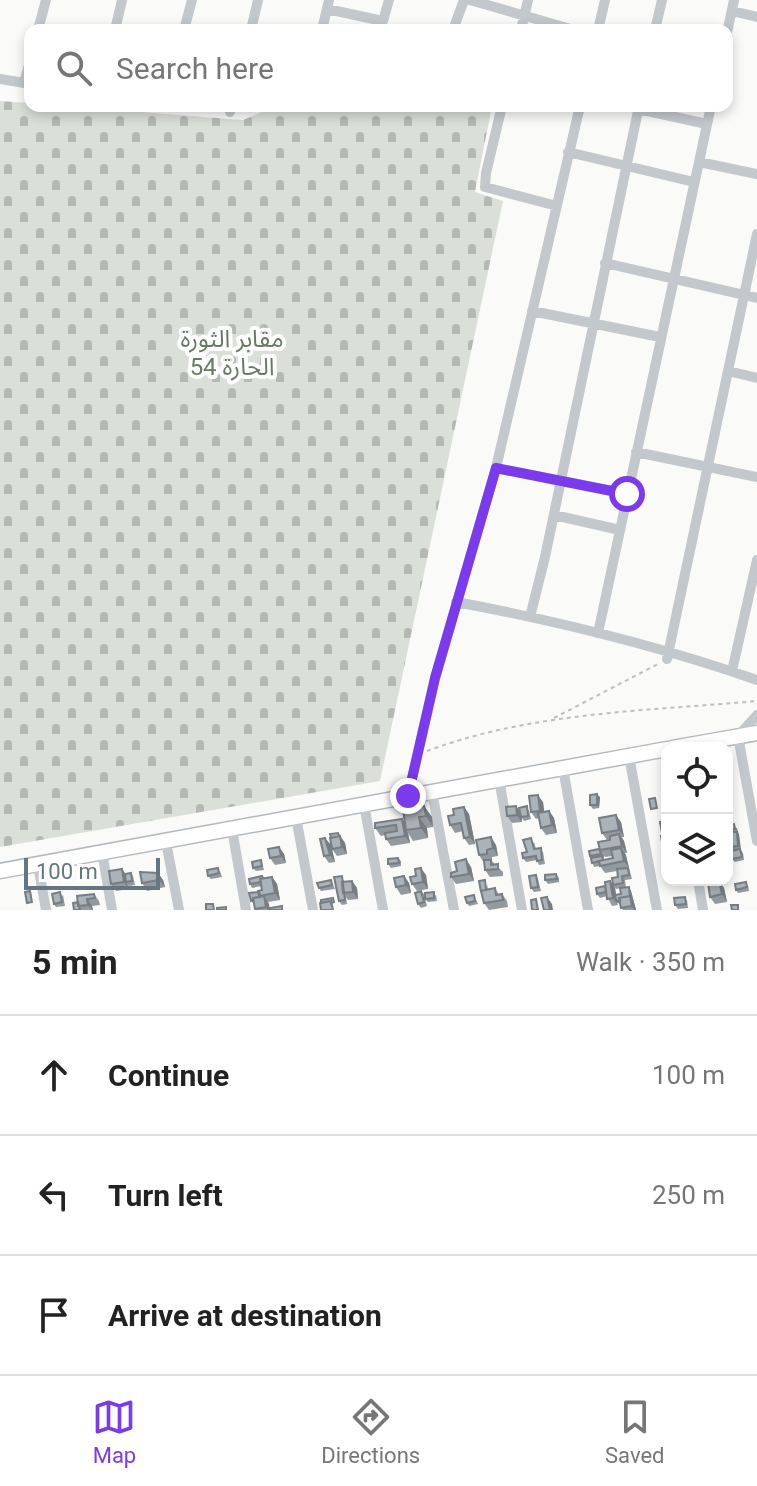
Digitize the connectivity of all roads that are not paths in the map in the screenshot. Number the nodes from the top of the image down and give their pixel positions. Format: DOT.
graph roads {
  1 [pos="46,0"];
  2 [pos="122,0"];
  3 [pos="192,0"];
  4 [pos="258,0"];
  5 [pos="389,0"];
  6 [pos="464,0"];
  7 [pos="470,0"];
  8 [pos="528,0"];
  9 [pos="605,0"];
  10 [pos="662,0"];
  11 [pos="328,4"];
  12 [pos="733,6"];
  13 [pos="524,16"];
  14 [pos="757,17"];
  15 [pos="40,24"];
  16 [pos="116,24"];
  17 [pos="186,24"];
  18 [pos="252,24"];
  19 [pos="323,24"];
  20 [pos="382,24"];
  21 [pos="385,24"];
  22 [pos="455,24"];
  23 [pos="522,24"];
  24 [pos="553,24"];
  25 [pos="599,24"];
  26 [pos="656,24"];
  27 [pos="0,79"];
  28 [pos="24,83"];
  29 [pos="501,112"];
  30 [pos="578,112"];
  31 [pos="637,112"];
  32 [pos="658,112"];
  33 [pos="710,112"];
  34 [pos="707,124"];
  35 [pos="568,152"];
  36 [pos="699,162"];
  37 [pos="625,166"];
  38 [pos="757,174"];
  39 [pos="694,182"];
  40 [pos="557,206"];
  41 [pos="757,234"];
  42 [pos="605,263"];
  43 [pos="673,278"];
  44 [pos="744,295"];
  45 [pos="757,298"];
  46 [pos="532,311"];
  47 [pos="593,324"];
  48 [pos="660,337"];
  49 [pos="728,371"];
  50 [pos="757,378"];
  51 [pos="636,452"];
  52 [pos="707,467"];
  53 [pos="496,468"];
  54 [pos="757,477"];
  55 [pos="562,480"];
  56 [pos="627,494"];
  57 [pos="554,515"];
  58 [pos="620,530"];
  59 [pos="757,560"];
  60 [pos="456,602"];
  61 [pos="530,617"];
  62 [pos="598,633"];
  63 [pos="668,655"];
  64 [pos="732,671"];
  65 [pos="757,680"];
  66 [pos="757,715"];
  67 [pos="757,733"];
  68 [pos="738,736"];
  69 [pos="705,742"];
  70 [pos="661,750"];
  71 [pos="629,756"];
  72 [pos="563,768"];
  73 [pos="499,779"];
  74 [pos="432,792"];
  75 [pos="408,796"];
  76 [pos="364,804"];
  77 [pos="296,817"];
  78 [pos="232,829"];
  79 [pos="757,841"];
  80 [pos="166,842"];
  81 [pos="102,852"];
  82 [pos="38,865"];
  83 [pos="0,871"];
  84 [pos="699,886"];
  85 [pos="46,910"];
  86 [pos="112,910"];
  87 [pos="179,910"];
  88 [pos="246,910"];
  89 [pos="313,910"];
  90 [pos="383,910"];
  91 [pos="454,910"];
  92 [pos="522,910"];
  93 [pos="588,910"];
  94 [pos="657,910"];
  95 [pos="703,910"];
  1 -- 15 [label="street"];
  2 -- 16 [label="street"];
  3 -- 17 [label="street"];
  4 -- 18 [label="street"];
  5 -- 21 [label="street"];
  6 -- 22 [label="street"];
  7 -- 13 [label="street"];
  8 -- 13 [label="street"];
  9 -- 25 [label="street"];
  10 -- 26 [label="street"];
  11 -- 19 [label="street"];
  11 -- 20 [label="street"];
  12 -- 14 [label="street"];
  13 -- 23 [label="street"];
  13 -- 24 [label="street"];
  27 -- 28 [label="street"];
  29 -- 40 [label="street"];
  30 -- 35 [label="street"];
  31 -- 37 [label="street"];
  32 -- 34 [label="street"];
  33 -- 34 [label="street"];
  34 -- 36 [label="street"];
  35 -- 37 [label="street"];
  35 -- 40 [label="street"];
  36 -- 38 [label="street"];
  36 -- 39 [label="street"];
  37 -- 39 [label="street"];
  37 -- 42 [label="street"];
  39 -- 43 [label="street"];
  40 -- 46 [label="street"];
  41 -- 44 [label="street"];
  42 -- 43 [label="street"];
  42 -- 47 [label="street"];
  43 -- 44 [label="street"];
  43 -- 48 [label="street"];
  44 -- 45 [label="street"];
  44 -- 49 [label="street"];
  46 -- 47 [label="street"];
  46 -- 53 [label="street"];
  47 -- 48 [label="street"];
  47 -- 55 [label="street"];
  48 -- 51 [label="street"];
  49 -- 50 [label="street"];
  49 -- 52 [label="street"];
  51 -- 52 [label="street"];
  51 -- 56 [label="street"];
  52 -- 54 [label="street"];
  52 -- 63 [label="street"];
  53 -- 55 [label="street"];
  53 -- 60 [label="street"];
  55 -- 56 [label="street"];
  55 -- 57 [label="street"];
  56 -- 58 [label="street"];
  57 -- 58 [label="street"];
  57 -- 61 [label="street"];
  58 -- 62 [label="street"];
  59 -- 64 [label="street"];
  60 -- 61 [label="street"];
  60 -- 75 [label="street"];
  61 -- 62 [label="street"];
  62 -- 63 [label="street"];
  63 -- 64 [label="street"];
  64 -- 65 [label="street"];
  66 -- 68 [label="street"];
  67 -- 68 [label="main road"];
  68 -- 69 [label="main road"];
  68 -- 79 [label="street"];
  70 -- 71 [label="main road"];
  71 -- 72 [label="main road"];
  71 -- 94 [label="street"];
  72 -- 73 [label="main road"];
  72 -- 93 [label="street"];
  73 -- 74 [label="main road"];
  73 -- 92 [label="street"];
  74 -- 75 [label="main road"];
  74 -- 91 [label="street"];
  75 -- 76 [label="main road"];
  76 -- 77 [label="main road"];
  76 -- 90 [label="street"];
  77 -- 78 [label="main road"];
  77 -- 89 [label="street"];
  78 -- 80 [label="main road"];
  78 -- 88 [label="street"];
  80 -- 81 [label="main road"];
  80 -- 87 [label="street"];
  81 -- 82 [label="main road"];
  81 -- 86 [label="street"];
  82 -- 83 [label="main road"];
  82 -- 85 [label="street"];
  84 -- 95 [label="street"];
}
